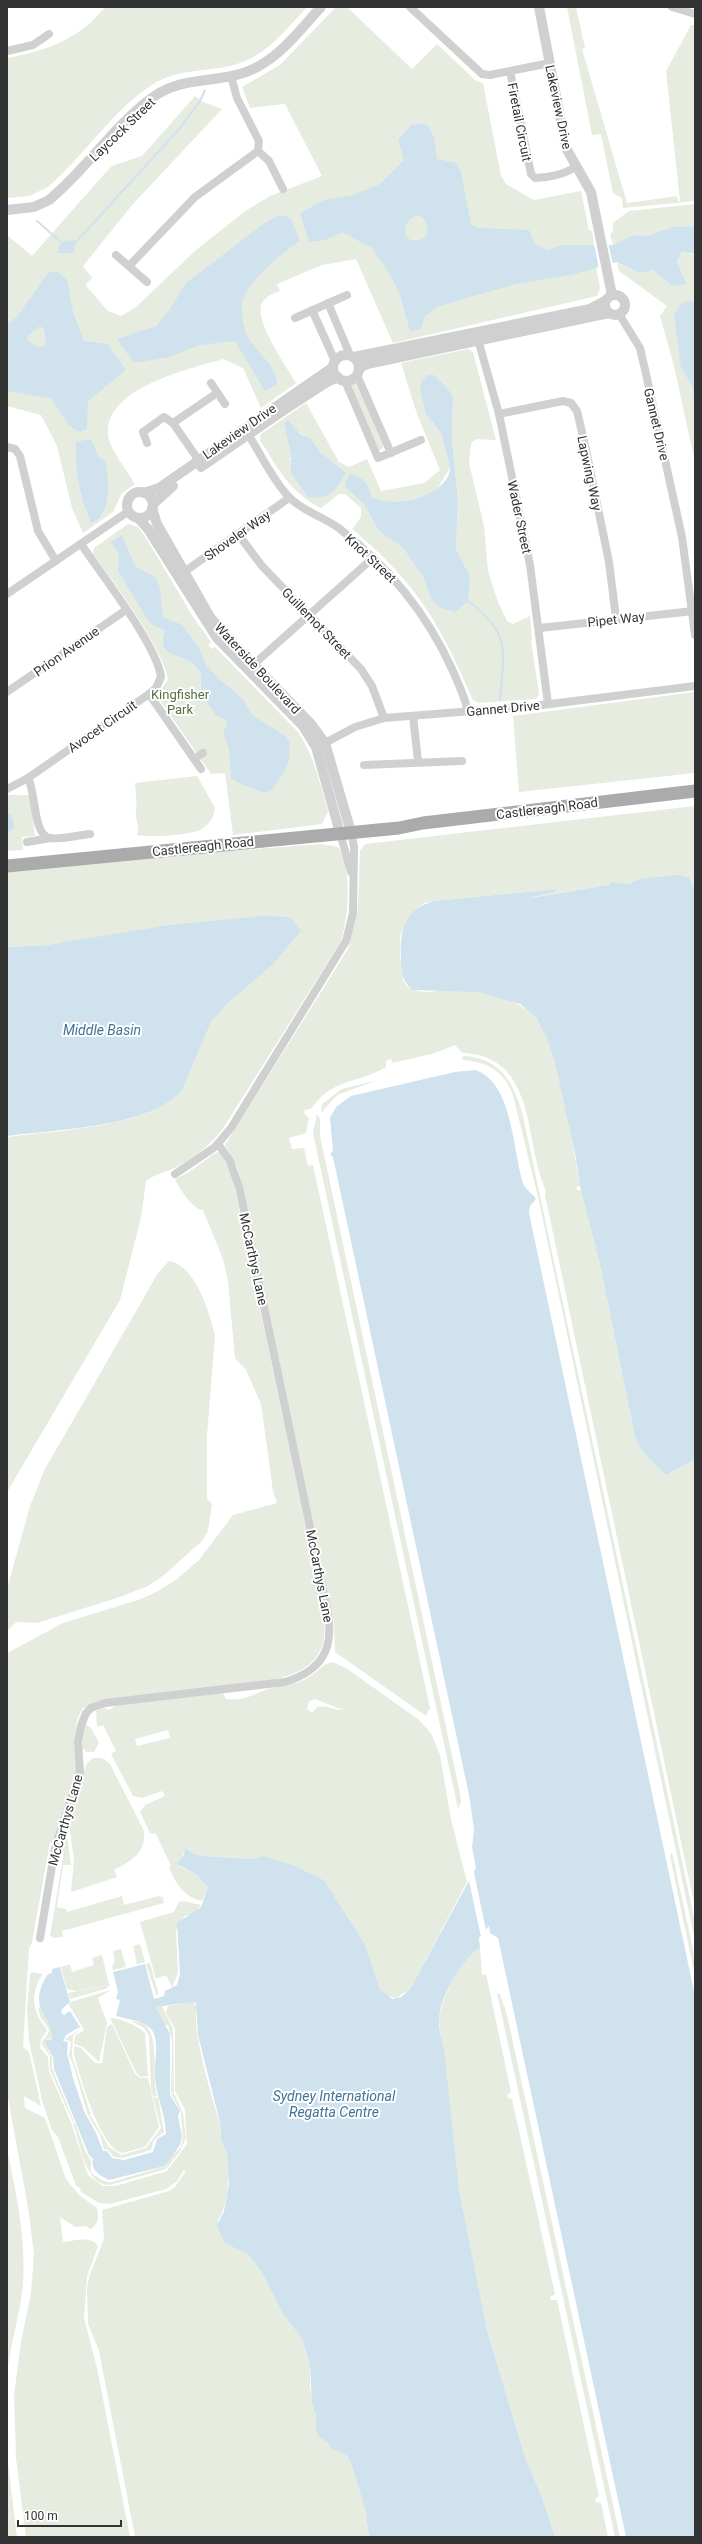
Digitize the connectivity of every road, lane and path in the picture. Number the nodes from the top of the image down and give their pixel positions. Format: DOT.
graph roads {
  1 [pos="322,7"];
  2 [pos="410,7"];
  3 [pos="539,7"];
  4 [pos="672,7"];
  5 [pos="695,14"];
  6 [pos="49,34"];
  7 [pos="7,51"];
  8 [pos="550,63"];
  9 [pos="510,71"];
  10 [pos="231,76"];
  11 [pos="258,151"];
  12 [pos="575,167"];
  13 [pos="283,189"];
  14 [pos="7,210"];
  15 [pos="116,255"];
  16 [pos="130,266"];
  17 [pos="147,282"];
  18 [pos="347,295"];
  19 [pos="609,298"];
  20 [pos="328,303"];
  21 [pos="312,310"];
  22 [pos="614,314"];
  23 [pos="295,318"];
  24 [pos="477,336"];
  25 [pos="352,356"];
  26 [pos="334,364"];
  27 [pos="358,372"];
  28 [pos="342,379"];
  29 [pos="211,383"];
  30 [pos="217,393"];
  31 [pos="289,401"];
  32 [pos="225,404"];
  33 [pos="499,414"];
  34 [pos="173,423"];
  35 [pos="246,431"];
  36 [pos="421,440"];
  37 [pos="146,443"];
  38 [pos="7,447"];
  39 [pos="391,453"];
  40 [pos="200,463"];
  41 [pos="144,492"];
  42 [pos="289,498"];
  43 [pos="153,506"];
  44 [pos="129,511"];
  45 [pos="138,518"];
  46 [pos="238,534"];
  47 [pos="81,544"];
  48 [pos="374,557"];
  49 [pos="56,561"];
  50 [pos="184,572"];
  51 [pos="7,594"];
  52 [pos="126,610"];
  53 [pos="692,611"];
  54 [pos="309,615"];
  55 [pos="616,618"];
  56 [pos="540,628"];
  57 [pos="695,635"];
  58 [pos="254,664"];
  59 [pos="695,686"];
  60 [pos="7,692"];
  61 [pos="149,694"];
  62 [pos="548,704"];
  63 [pos="468,712"];
  64 [pos="413,716"];
  65 [pos="384,718"];
  66 [pos="320,745"];
  67 [pos="203,753"];
  68 [pos="194,759"];
  69 [pos="418,761"];
  70 [pos="462,761"];
  71 [pos="364,766"];
  72 [pos="201,769"];
  73 [pos="28,778"];
  74 [pos="7,789"];
  75 [pos="695,791"];
  76 [pos="695,800"];
  77 [pos="399,828"];
  78 [pos="345,833"];
  79 [pos="90,834"];
  80 [pos="51,838"];
  81 [pos="27,842"];
  82 [pos="7,866"];
  83 [pos="218,1144"];
  84 [pos="175,1174"];
  85 [pos="40,1938"];
  1 -- 10 [label="street, Laycock Street"];
  2 -- 9 [label="street"];
  3 -- 8 [label="street, Lakeview Drive"];
  4 -- 5 [label="street"];
  6 -- 7 [label="street"];
  8 -- 9 [label="street"];
  8 -- 12 [label="street, Lakeview Drive"];
  9 -- 12 [label="street, Firetail Circuit"];
  10 -- 11 [label="street"];
  10 -- 14 [label="street, Laycock Street"];
  11 -- 13 [label="street"];
  11 -- 16 [label="street"];
  12 -- 19 [label="street, Lakeview Drive"];
  15 -- 16 [label="street"];
  16 -- 17 [label="street"];
  18 -- 20 [label="street"];
  19 -- 22 [label="street"];
  19 -- 22 [label="street"];
  19 -- 24 [label="street"];
  20 -- 21 [label="street"];
  20 -- 25 [label="street"];
  21 -- 23 [label="street"];
  21 -- 26 [label="street"];
  22 -- 24 [label="street"];
  22 -- 53 [label="street, Gannet Drive"];
  24 -- 25 [label="street"];
  24 -- 27 [label="street"];
  24 -- 33 [label="street, Wader Street"];
  25 -- 26 [label="street, Lakeview Drive"];
  25 -- 27 [label="street"];
  26 -- 28 [label="street"];
  26 -- 31 [label="street, Lakeview Drive"];
  27 -- 28 [label="street, Lakeview Drive"];
  27 -- 39 [label="street"];
  28 -- 31 [label="street, Lakeview Drive"];
  28 -- 39 [label="street"];
  29 -- 30 [label="street"];
  30 -- 32 [label="street"];
  30 -- 34 [label="street"];
  31 -- 35 [label="street, Lakeview Drive"];
  33 -- 55 [label="street, Lapwing Way"];
  33 -- 56 [label="street, Wader Street"];
  34 -- 37 [label="street"];
  34 -- 40 [label="street"];
  35 -- 40 [label="street, Lakeview Drive"];
  35 -- 42 [label="street, Knot Street"];
  36 -- 39 [label="street"];
  38 -- 49 [label="street"];
  40 -- 41 [label="street, Lakeview Drive"];
  40 -- 43 [label="street, Lakeview Drive"];
  41 -- 43 [label="street"];
  41 -- 44 [label="street"];
  42 -- 46 [label="street, Shoveler Way"];
  42 -- 48 [label="street, Knot Street"];
  43 -- 45 [label="street"];
  43 -- 50 [label="street, Waterside Boulevard"];
  44 -- 45 [label="street"];
  44 -- 47 [label="street"];
  45 -- 66 [label="street, Waterside Boulevard"];
  46 -- 50 [label="street, Shoveler Way"];
  46 -- 54 [label="street, Guillemot Street"];
  47 -- 49 [label="street"];
  47 -- 52 [label="street, Avocet Circuit"];
  48 -- 54 [label="street"];
  48 -- 63 [label="street, Knot Street"];
  49 -- 51 [label="street"];
  50 -- 58 [label="street, Waterside Boulevard"];
  52 -- 60 [label="street, Prion Avenue"];
  52 -- 61 [label="street, Avocet Circuit"];
  53 -- 55 [label="street, Pipet Way"];
  53 -- 57 [label="street, Gannet Drive"];
  54 -- 58 [label="street"];
  54 -- 65 [label="street, Guillemot Street"];
  55 -- 56 [label="street, Pipet Way"];
  56 -- 62 [label="street, Wader Street"];
  58 -- 66 [label="street, Waterside Boulevard"];
  59 -- 62 [label="street, Gannet Drive"];
  61 -- 68 [label="street"];
  61 -- 73 [label="street, Avocet Circuit"];
  62 -- 63 [label="street, Gannet Drive"];
  63 -- 64 [label="street, Gannet Drive"];
  64 -- 65 [label="street, Gannet Drive"];
  64 -- 69 [label="street"];
  65 -- 66 [label="street, Gannet Drive"];
  66 -- 78 [label="street, Waterside Boulevard"];
  67 -- 68 [label="street"];
  68 -- 72 [label="street"];
  69 -- 70 [label="street"];
  69 -- 71 [label="street"];
  73 -- 74 [label="street, Avocet Circuit"];
  73 -- 80 [label="street"];
  75 -- 77 [label="main road, Castlereagh Road"];
  76 -- 77 [label="main road, Castlereagh Road"];
  77 -- 78 [label="main road, Castlereagh Road"];
  78 -- 82 [label="main road, Castlereagh Road"];
  78 -- 83 [label="street"];
  79 -- 80 [label="street"];
  80 -- 81 [label="street"];
  83 -- 84 [label="street"];
  83 -- 85 [label="street, McCarthys Lane"];
}
